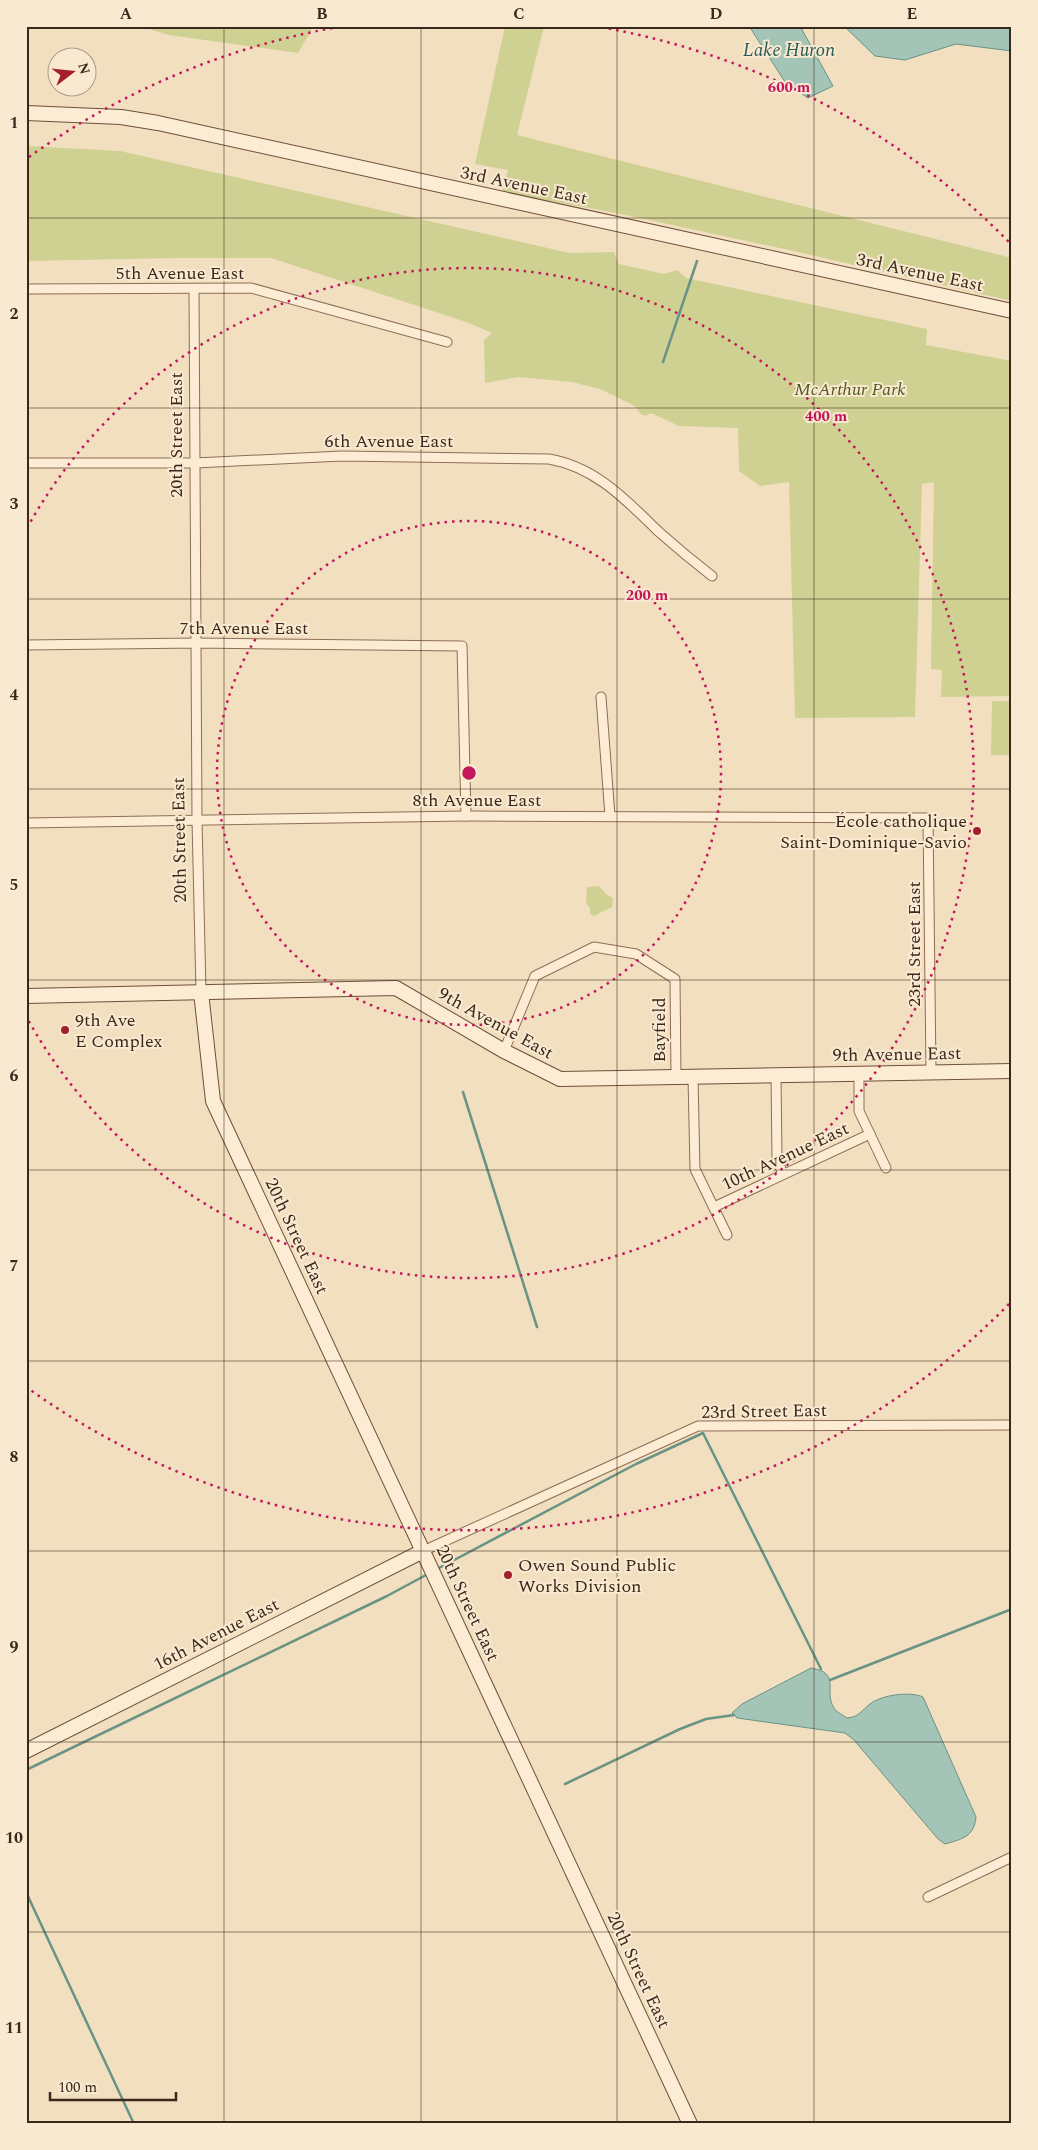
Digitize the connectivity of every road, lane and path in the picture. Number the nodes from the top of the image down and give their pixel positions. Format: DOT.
graph roads {
  1 [pos="26,113"];
  2 [pos="26,289"];
  3 [pos="194,289"];
  4 [pos="1012,311"];
  5 [pos="448,342"];
  6 [pos="195,463"];
  7 [pos="26,464"];
  8 [pos="712,576"];
  9 [pos="197,643"];
  10 [pos="26,645"];
  11 [pos="602,697"];
  12 [pos="466,816"];
  13 [pos="610,816"];
  14 [pos="928,818"];
  15 [pos="196,820"];
  16 [pos="26,822"];
  17 [pos="201,992"];
  18 [pos="26,996"];
  19 [pos="504,1052"];
  20 [pos="931,1071"];
  21 [pos="1012,1071"];
  22 [pos="859,1073"];
  23 [pos="776,1075"];
  24 [pos="676,1077"];
  25 [pos="693,1077"];
  26 [pos="870,1134"];
  27 [pos="886,1168"];
  28 [pos="783,1174"];
  29 [pos="714,1207"];
  30 [pos="727,1234"];
  31 [pos="1012,1425"];
  32 [pos="423,1552"];
  33 [pos="26,1751"];
  34 [pos="1012,1857"];
  35 [pos="928,1897"];
  36 [pos="690,2124"];
  1 -- 4 [label="street, 3rd Avenue East"];
  2 -- 3 [label="street, 5th Avenue East"];
  3 -- 5 [label="street, 5th Avenue East"];
  3 -- 6 [label="street, 20th Street East"];
  6 -- 7 [label="street, 6th Avenue East"];
  6 -- 8 [label="street, 6th Avenue East"];
  6 -- 9 [label="street, 20th Street East"];
  9 -- 10 [label="street, 7th Avenue East"];
  9 -- 12 [label="street, 7th Avenue East"];
  9 -- 15 [label="street, 20th Street East"];
  11 -- 13 [label="street"];
  12 -- 13 [label="street, 8th Avenue East"];
  12 -- 15 [label="street, 8th Avenue East"];
  13 -- 14 [label="street, 8th Avenue East"];
  14 -- 20 [label="street, 23rd Street East"];
  15 -- 16 [label="street, 8th Avenue East"];
  15 -- 17 [label="street, 20th Street East"];
  17 -- 18 [label="street, 9th Avenue East"];
  17 -- 19 [label="street, 9th Avenue East"];
  17 -- 32 [label="street, 20th Street East"];
  19 -- 24 [label="street, 9th Avenue East"];
  19 -- 24 [label="street, Bayfield"];
  20 -- 21 [label="street, 9th Avenue East"];
  20 -- 22 [label="street, 9th Avenue East"];
  22 -- 23 [label="street, 9th Avenue East"];
  22 -- 26 [label="street"];
  23 -- 25 [label="street, 9th Avenue East"];
  23 -- 28 [label="street"];
  24 -- 25 [label="street, 9th Avenue East"];
  25 -- 29 [label="street"];
  26 -- 27 [label="street"];
  26 -- 28 [label="street, 10th Avenue East"];
  28 -- 29 [label="street, 10th Avenue East"];
  29 -- 30 [label="street"];
  31 -- 32 [label="street, 23rd Street East"];
  32 -- 33 [label="street, 16th Avenue East"];
  32 -- 36 [label="street, 20th Street East"];
  34 -- 35 [label="street"];
}
